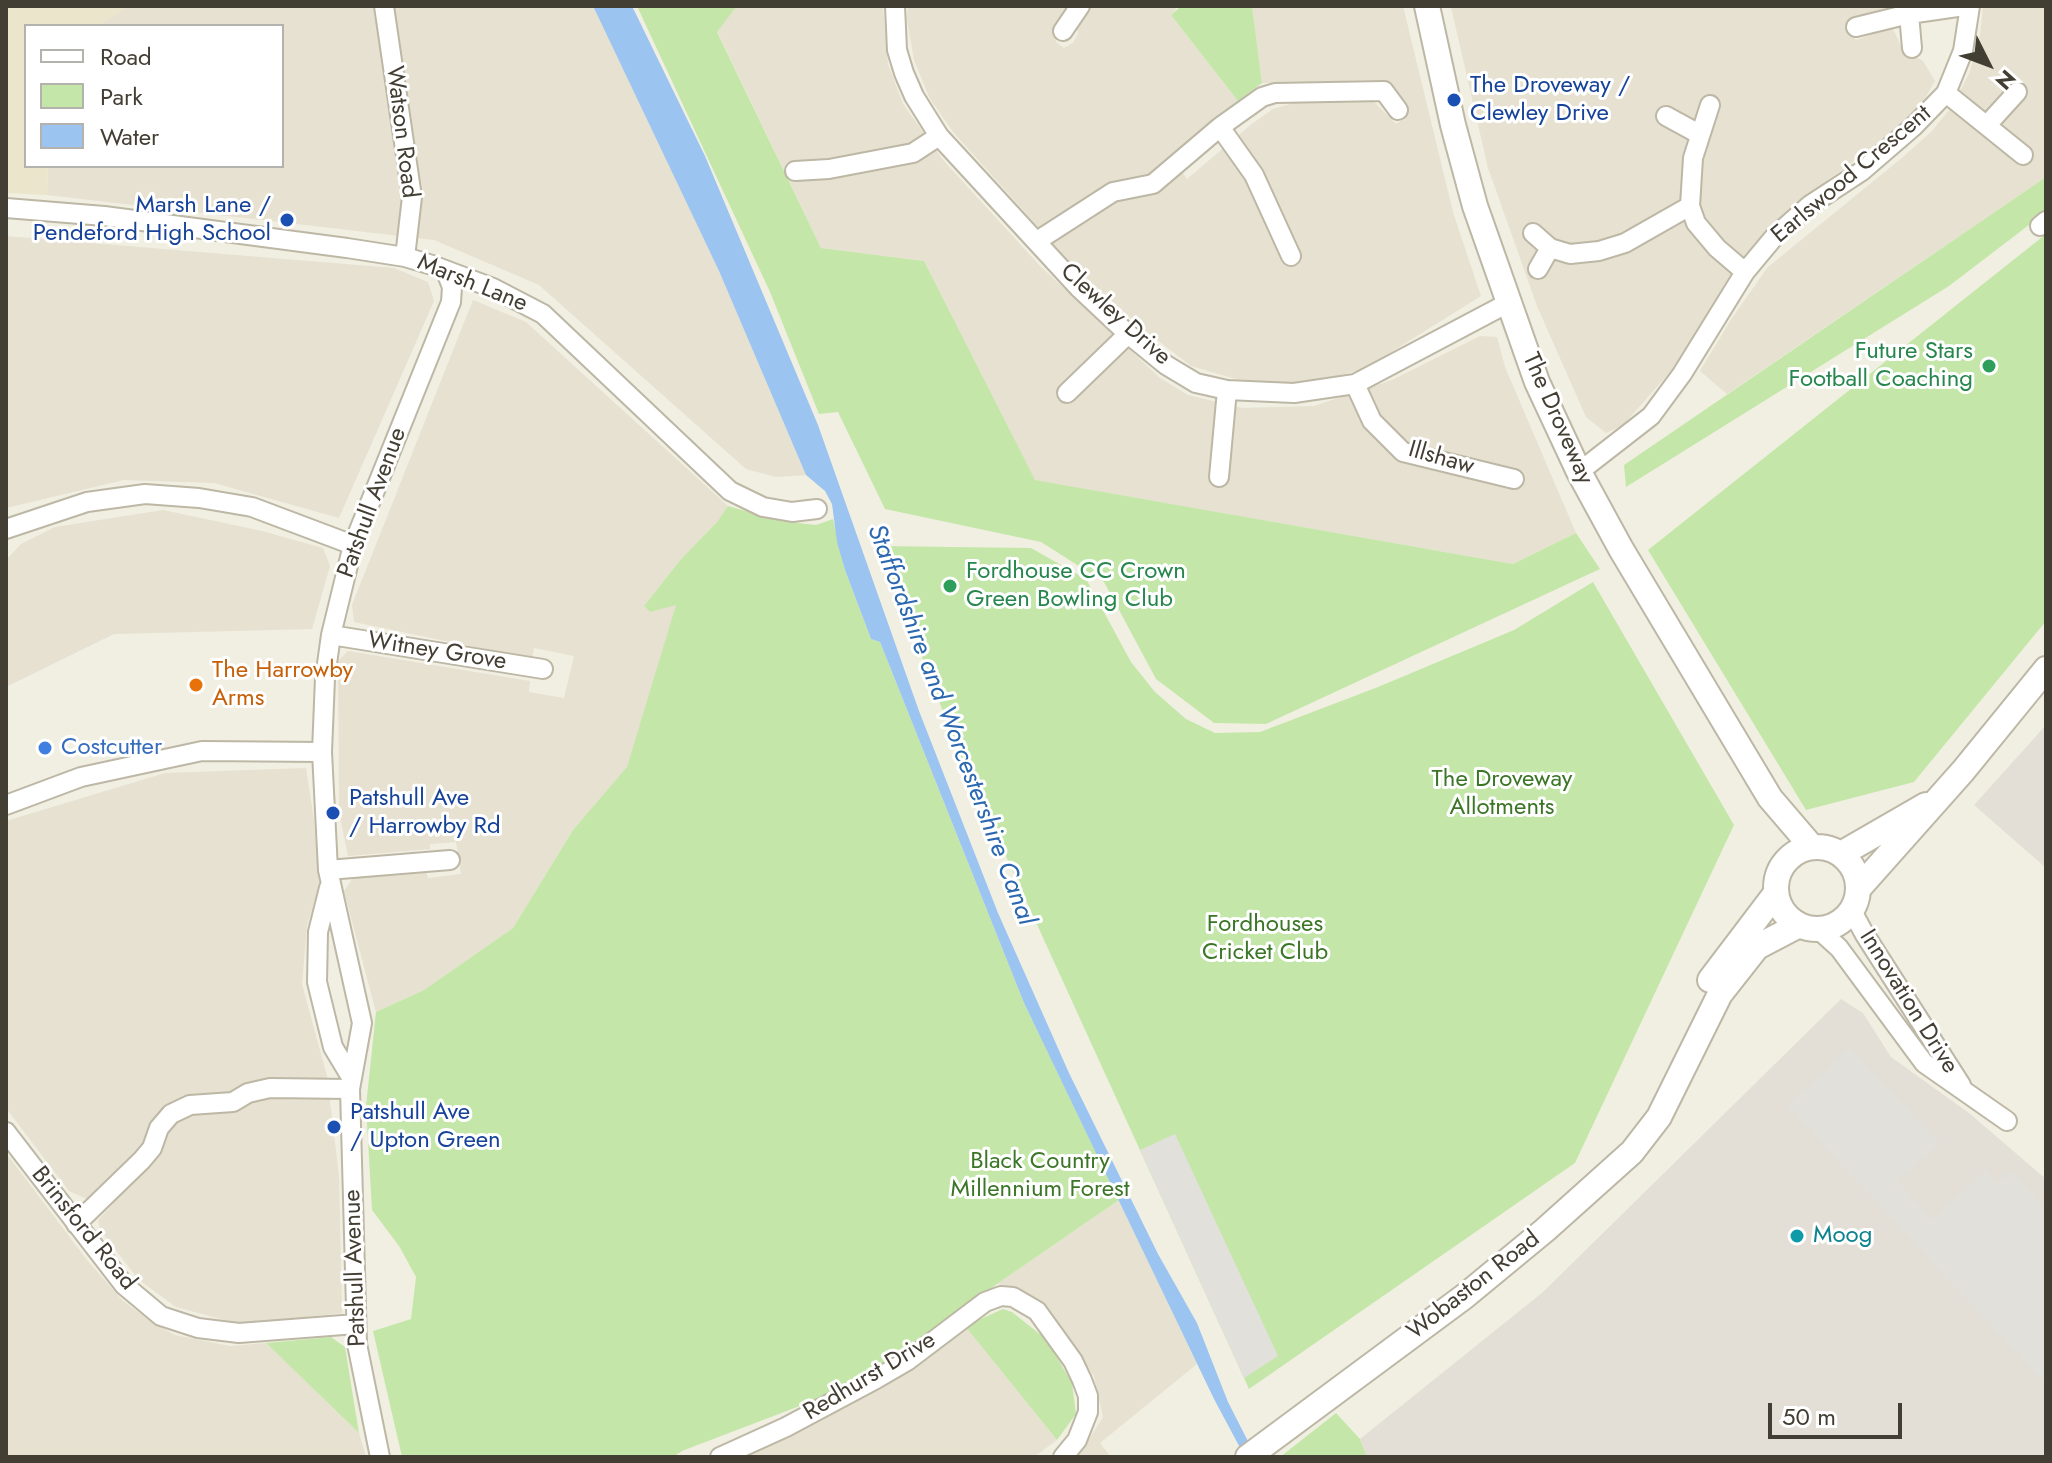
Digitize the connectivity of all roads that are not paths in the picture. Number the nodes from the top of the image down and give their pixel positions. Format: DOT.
graph roads {
  1 [pos="384,6"];
  2 [pos="895,6"];
  3 [pos="1080,6"];
  4 [pos="1427,6"];
  5 [pos="1967,6"];
  6 [pos="1909,14"];
  7 [pos="1856,27"];
  8 [pos="1063,31"];
  9 [pos="1912,48"];
  10 [pos="2017,92"];
  11 [pos="1946,93"];
  12 [pos="1710,105"];
  13 [pos="1398,110"];
  14 [pos="1666,116"];
  15 [pos="1987,125"];
  16 [pos="1220,127"];
  17 [pos="1699,134"];
  18 [pos="939,136"];
  19 [pos="2023,155"];
  20 [pos="795,171"];
  21 [pos="1690,206"];
  22 [pos="6,208"];
  23 [pos="1533,233"];
  24 [pos="1037,241"];
  25 [pos="1550,248"];
  26 [pos="1291,256"];
  27 [pos="405,257"];
  28 [pos="1538,269"];
  29 [pos="446,272"];
  30 [pos="1745,272"];
  31 [pos="1508,303"];
  32 [pos="1128,334"];
  33 [pos="1355,384"];
  34 [pos="1227,390"];
  35 [pos="1067,393"];
  36 [pos="1579,472"];
  37 [pos="1219,477"];
  38 [pos="1514,479"];
  39 [pos="817,509"];
  40 [pos="6,529"];
  41 [pos="353,545"];
  42 [pos="331,635"];
  43 [pos="543,669"];
  44 [pos="2046,669"];
  45 [pos="322,752"];
  46 [pos="1770,798"];
  47 [pos="1938,798"];
  48 [pos="6,805"];
  49 [pos="1812,847"];
  50 [pos="1841,854"];
  51 [pos="450,860"];
  52 [pos="1787,860"];
  53 [pos="329,878"];
  54 [pos="1776,893"];
  55 [pos="1855,899"];
  56 [pos="1809,927"];
  57 [pos="350,1083"];
  58 [pos="1675,1088"];
  59 [pos="1966,1092"];
  60 [pos="2007,1121"];
  61 [pos="6,1132"];
  62 [pos="76,1224"];
  63 [pos="356,1324"];
  64 [pos="380,1457"];
  65 [pos="720,1457"];
  66 [pos="1063,1457"];
  67 [pos="1248,1457"];
  1 -- 27 [label="street, Watson Road"];
  2 -- 18 [label="street, Clewley Drive"];
  3 -- 8 [label="street"];
  4 -- 31 [label="street, The Droveway"];
  5 -- 6 [label="street"];
  5 -- 11 [label="street, Earlswood Crescent"];
  6 -- 7 [label="street"];
  6 -- 9 [label="street"];
  10 -- 15 [label="street"];
  11 -- 15 [label="street"];
  11 -- 30 [label="street, Earlswood Crescent"];
  12 -- 17 [label="street"];
  13 -- 16 [label="street"];
  14 -- 17 [label="street"];
  15 -- 19 [label="street"];
  16 -- 24 [label="street"];
  16 -- 26 [label="street"];
  17 -- 21 [label="street"];
  18 -- 20 [label="street"];
  18 -- 24 [label="street, Clewley Drive"];
  21 -- 25 [label="street"];
  21 -- 30 [label="street"];
  22 -- 27 [label="street, Marsh Lane"];
  23 -- 25 [label="street"];
  24 -- 32 [label="street, Clewley Drive"];
  25 -- 28 [label="street"];
  27 -- 29 [label="street, Marsh Lane"];
  29 -- 39 [label="street, Marsh Lane"];
  29 -- 41 [label="street, Patshull Avenue"];
  30 -- 36 [label="street, Earlswood Crescent"];
  31 -- 33 [label="street, Clewley Drive"];
  31 -- 36 [label="street, The Droveway"];
  32 -- 34 [label="street, Clewley Drive"];
  32 -- 35 [label="street"];
  33 -- 34 [label="street, Clewley Drive"];
  33 -- 38 [label="street, Illshaw"];
  34 -- 37 [label="street"];
  36 -- 46 [label="street, The Droveway"];
  40 -- 41 [label="street"];
  41 -- 42 [label="street, Patshull Avenue"];
  42 -- 43 [label="street, Witney Grove"];
  42 -- 45 [label="street, Patshull Avenue"];
  44 -- 47 [label="street"];
  45 -- 48 [label="street"];
  45 -- 53 [label="street, Patshull Avenue"];
  46 -- 49 [label="street, The Droveway"];
  46 -- 52 [label="street, The Droveway"];
  47 -- 50 [label="street"];
  47 -- 55 [label="street"];
  49 -- 50 [label="street"];
  49 -- 52 [label="street"];
  50 -- 55 [label="street"];
  51 -- 53 [label="street"];
  52 -- 54 [label="street"];
  53 -- 57 [label="street, Patshull Avenue"];
  53 -- 57 [label="street, Patshull Avenue"];
  54 -- 56 [label="street"];
  54 -- 58 [label="street, Wobaston Road"];
  55 -- 56 [label="street"];
  55 -- 59 [label="street, Innovation Drive"];
  56 -- 58 [label="street, Wobaston Road"];
  56 -- 59 [label="street, Innovation Drive"];
  57 -- 62 [label="street"];
  57 -- 63 [label="street, Patshull Avenue"];
  58 -- 67 [label="street, Wobaston Road"];
  59 -- 60 [label="street, Innovation Drive"];
  61 -- 62 [label="street, Brinsford Road"];
  62 -- 63 [label="street, Brinsford Road"];
  63 -- 64 [label="street, Patshull Avenue"];
  65 -- 66 [label="street, Redhurst Drive"];
}
